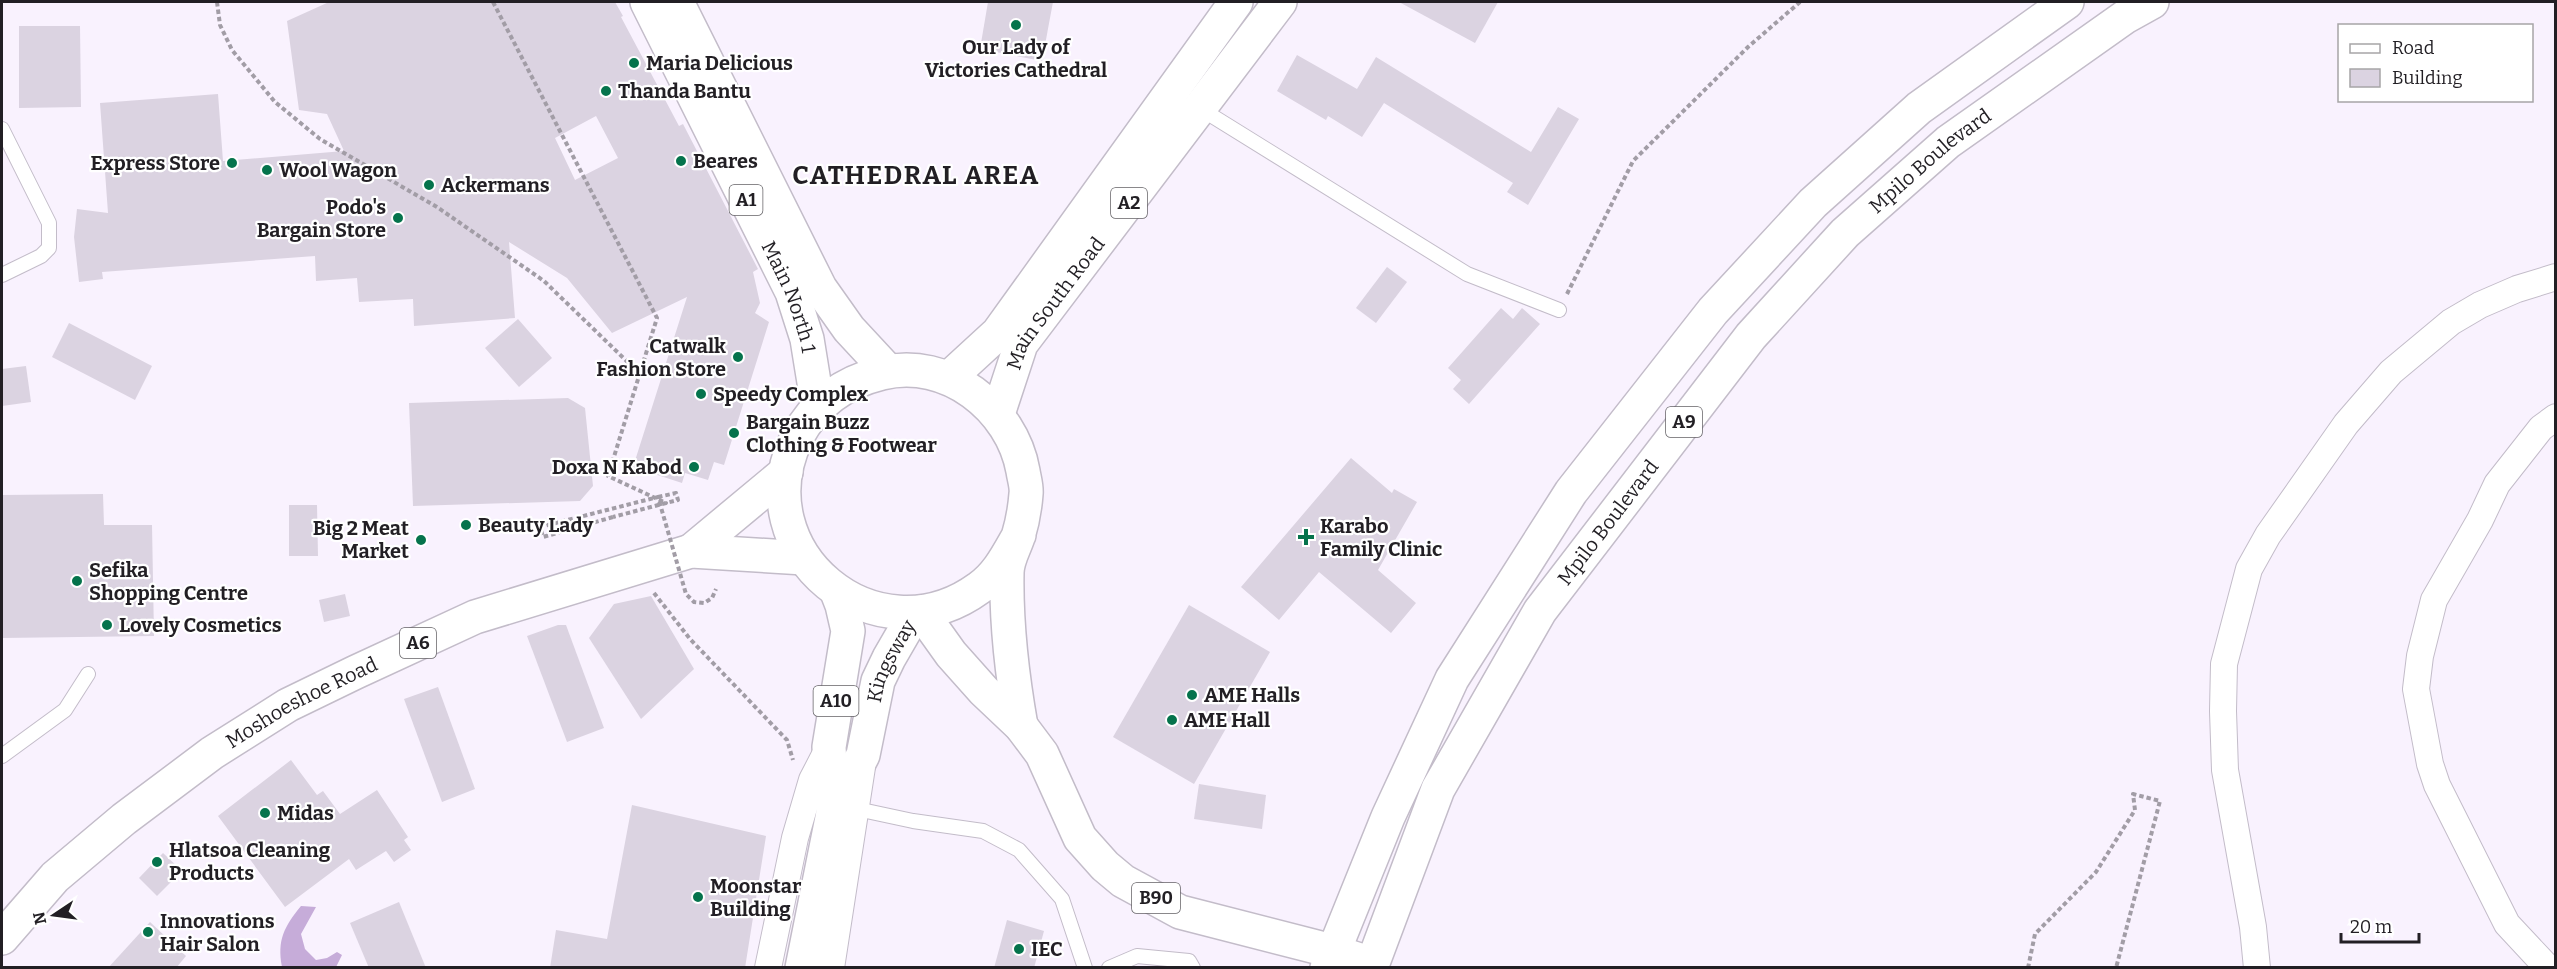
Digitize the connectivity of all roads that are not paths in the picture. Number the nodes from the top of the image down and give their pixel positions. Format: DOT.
graph roads {
  1 [pos="647,2"];
  2 [pos="677,2"];
  3 [pos="1236,2"];
  4 [pos="1280,2"];
  5 [pos="2067,2"];
  6 [pos="2152,2"];
  7 [pos="1201,109"];
  8 [pos="2,129"];
  9 [pos="2,275"];
  10 [pos="2556,277"];
  11 [pos="1559,310"];
  12 [pos="888,371"];
  13 [pos="949,378"];
  14 [pos="818,407"];
  15 [pos="998,414"];
  16 [pos="2556,417"];
  17 [pos="786,472"];
  18 [pos="1019,535"];
  19 [pos="804,558"];
  20 [pos="691,561"];
  21 [pos="837,592"];
  22 [pos="923,619"];
  23 [pos="88,674"];
  24 [pos="1021,726"];
  25 [pos="829,747"];
  26 [pos="2,756"];
  27 [pos="845,811"];
  28 [pos="2,938"];
  29 [pos="1329,959"];
  30 [pos="1372,966"];
  31 [pos="768,968"];
  32 [pos="802,968"];
  33 [pos="831,968"];
  34 [pos="1085,968"];
  35 [pos="1109,968"];
  36 [pos="1193,968"];
  37 [pos="2257,968"];
  38 [pos="2548,968"];
  1 -- 14 [label="main road, Main North 1 / A1"];
  2 -- 12 [label="main road, Main North 1 / A1"];
  3 -- 13 [label="main road, Main South Road / A2"];
  4 -- 7 [label="main road, Main South Road / A2"];
  5 -- 29 [label="main road, A9"];
  6 -- 30 [label="main road, Mpilo Boulevard / A9"];
  7 -- 11 [label="lane"];
  7 -- 15 [label="main road, Main South Road / A2"];
  8 -- 9 [label="lane"];
  10 -- 37 [label="street"];
  12 -- 13 [label="main road"];
  12 -- 14 [label="main road"];
  13 -- 15 [label="main road"];
  14 -- 17 [label="main road"];
  15 -- 18 [label="main road"];
  16 -- 38 [label="street"];
  17 -- 19 [label="main road"];
  17 -- 20 [label="main road, Moshoeshoe Road / A6"];
  18 -- 22 [label="main road"];
  18 -- 24 [label="main road, B90"];
  19 -- 20 [label="main road, Moshoeshoe Road / A6"];
  19 -- 21 [label="main road"];
  20 -- 28 [label="main road, Moshoeshoe Road / A6"];
  21 -- 22 [label="main road"];
  21 -- 25 [label="main road, Kingsway / A10"];
  22 -- 24 [label="main road, B90"];
  22 -- 27 [label="main road, Kingsway / A10"];
  23 -- 26 [label="lane"];
  24 -- 29 [label="main road, B90"];
  25 -- 27 [label="main road, Kingsway / A10"];
  25 -- 31 [label="street"];
  27 -- 32 [label="main road, Kingsway / A10"];
  27 -- 33 [label="street"];
  27 -- 34 [label="lane"];
  29 -- 30 [label="main road, B90"];
  35 -- 36 [label="lane"];
}
